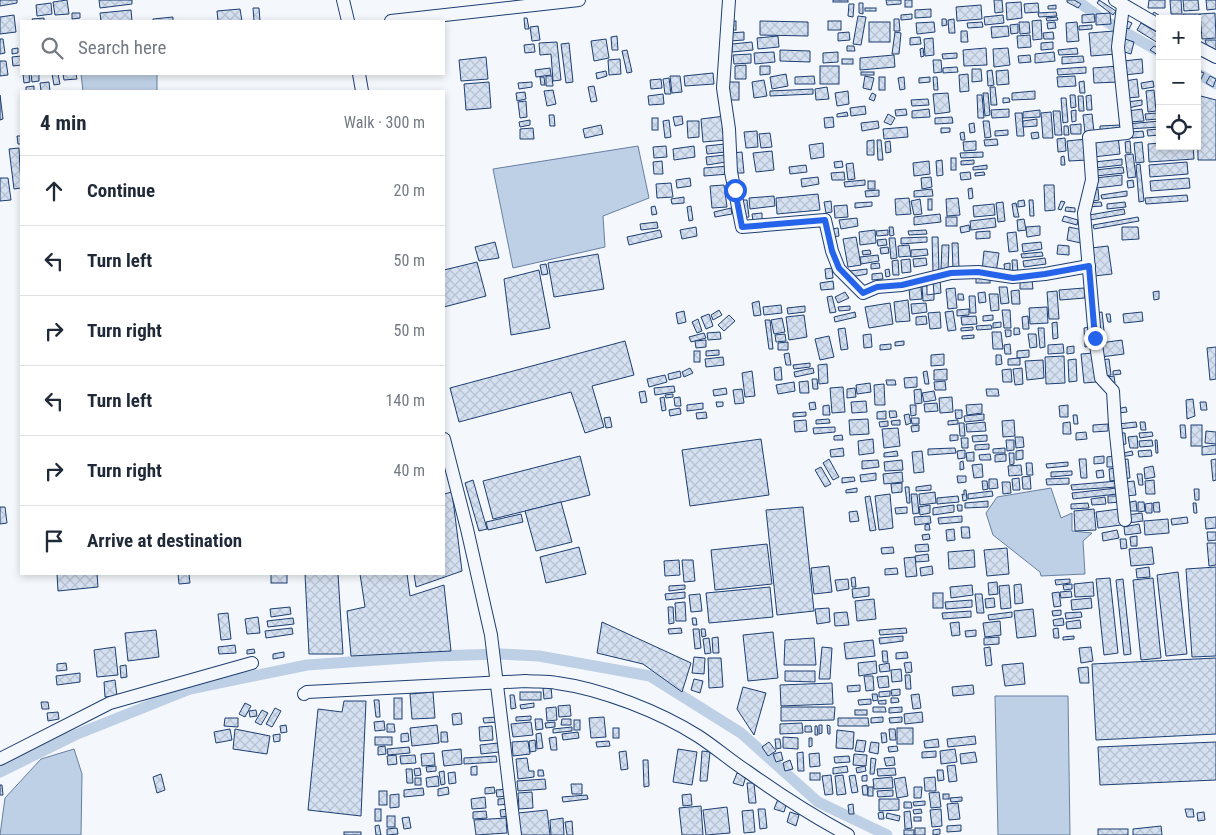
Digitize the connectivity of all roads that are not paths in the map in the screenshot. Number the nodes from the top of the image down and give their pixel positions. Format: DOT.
graph roads {
  1 [pos="343,0"];
  2 [pos="579,0"];
  3 [pos="729,0"];
  4 [pos="1119,3"];
  5 [pos="348,20"];
  6 [pos="399,20"];
  7 [pos="1156,24"];
  8 [pos="1201,49"];
  9 [pos="1216,57"];
  10 [pos="359,75"];
  11 [pos="362,90"];
  12 [pos="1089,266"];
  13 [pos="445,443"];
  14 [pos="1125,520"];
  15 [pos="252,663"];
  16 [pos="496,678"];
  17 [pos="304,694"];
  18 [pos="0,760"];
  19 [pos="515,835"];
  20 [pos="848,835"];
  1 -- 5 [label="street"];
  2 -- 6 [label="street"];
  3 -- 12 [label="street"];
  4 -- 7 [label="street"];
  4 -- 12 [label="street"];
  8 -- 9 [label="street"];
  10 -- 11 [label="street"];
  12 -- 14 [label="street"];
  13 -- 16 [label="street"];
  15 -- 18 [label="street"];
  16 -- 17 [label="street"];
  16 -- 19 [label="street"];
  16 -- 20 [label="street"];
}
